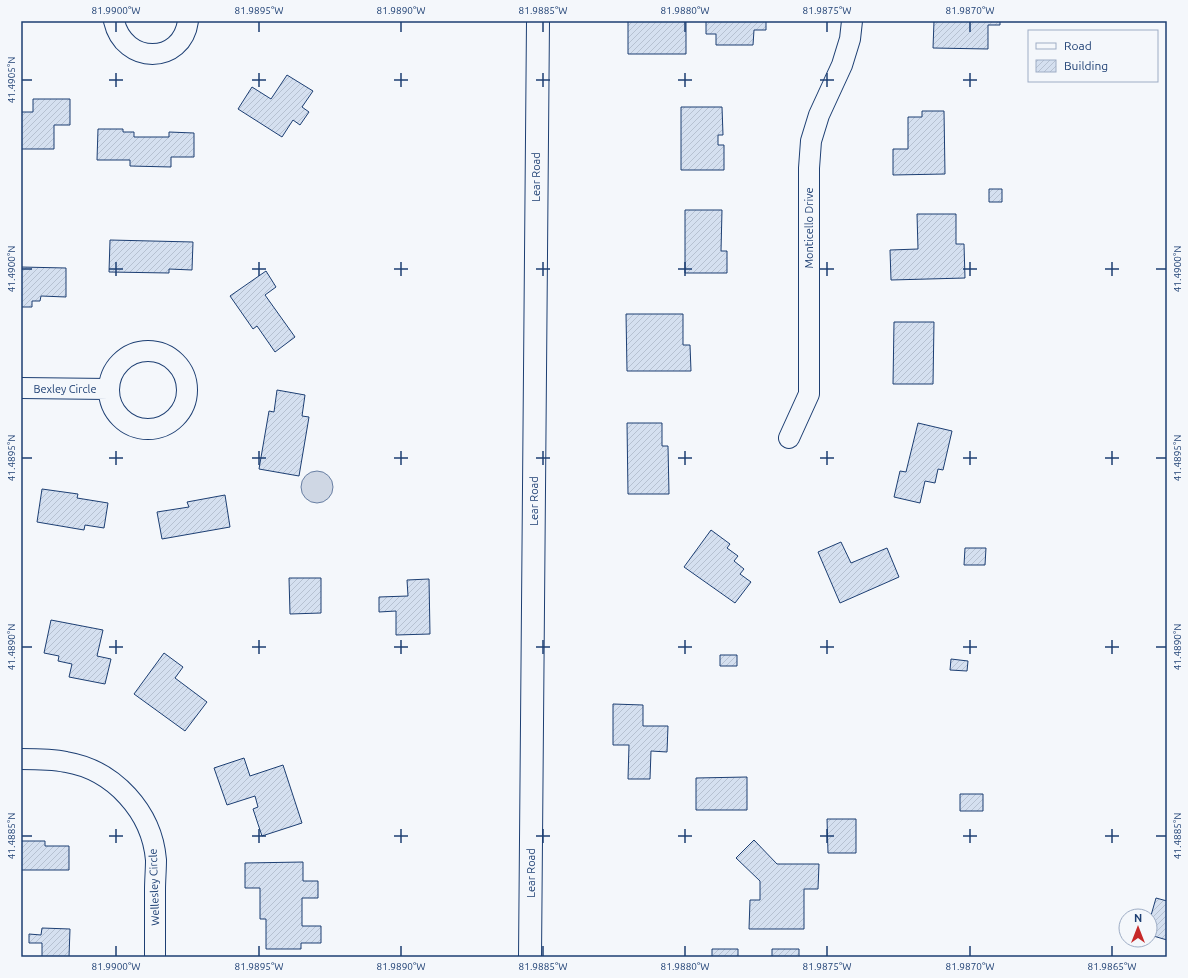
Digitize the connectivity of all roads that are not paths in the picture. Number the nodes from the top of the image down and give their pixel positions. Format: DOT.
graph roads {
  1 [pos="114,21"];
  2 [pos="188,21"];
  3 [pos="538,21"];
  4 [pos="852,21"];
  5 [pos="21,388"];
  6 [pos="109,389"];
  7 [pos="789,438"];
  8 [pos="21,759"];
  9 [pos="155,957"];
  10 [pos="530,957"];
  1 -- 2 [label="street"];
  3 -- 10 [label="street, Lear Road"];
  4 -- 7 [label="street, Monticello Drive"];
  5 -- 6 [label="street, Bexley Circle"];
  8 -- 9 [label="street, Wellesley Circle"];
}
